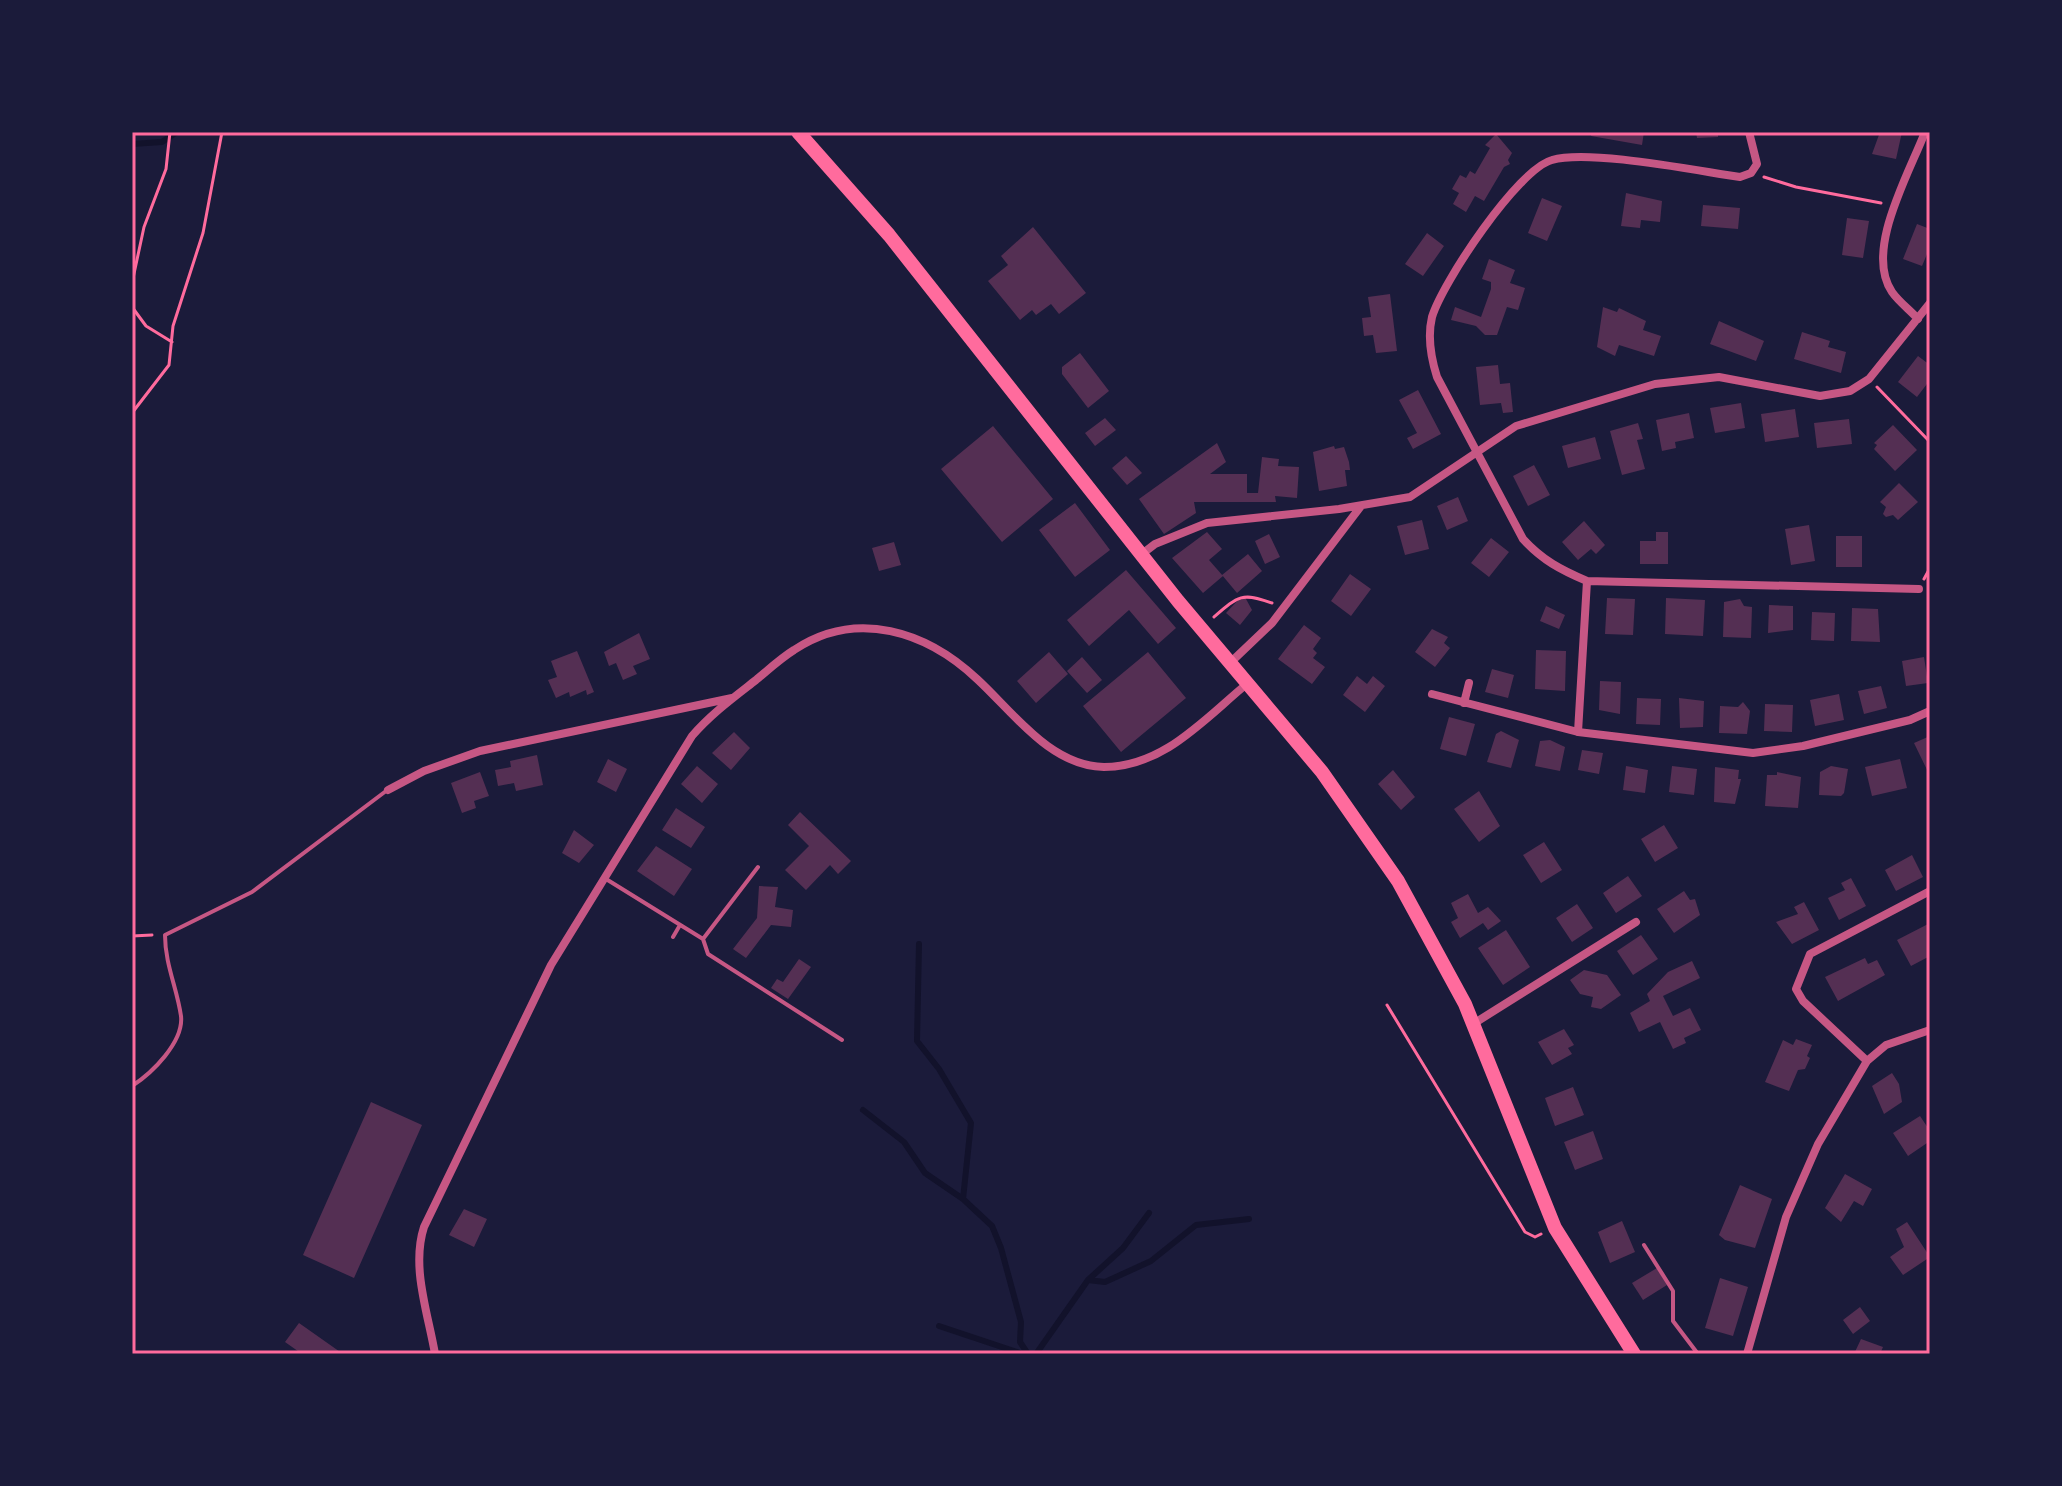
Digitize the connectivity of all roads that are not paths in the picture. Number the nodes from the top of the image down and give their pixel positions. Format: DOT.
graph roads {
  1 [pos="798,132"];
  2 [pos="1749,132"];
  3 [pos="1925,132"];
  4 [pos="1930,303"];
  5 [pos="1918,319"];
  6 [pos="1477,454"];
  7 [pos="1361,506"];
  8 [pos="1142,554"];
  9 [pos="1587,581"];
  10 [pos="1919,589"];
  11 [pos="1231,662"];
  12 [pos="1248,683"];
  13 [pos="1469,683"];
  14 [pos="1432,694"];
  15 [pos="732,698"];
  16 [pos="1464,703"];
  17 [pos="1930,711"];
  18 [pos="1578,732"];
  19 [pos="388,790"];
  20 [pos="758,867"];
  21 [pos="605,878"];
  22 [pos="1930,891"];
  23 [pos="1636,922"];
  24 [pos="680,925"];
  25 [pos="673,937"];
  26 [pos="703,939"];
  27 [pos="1473,1024"];
  28 [pos="1930,1030"];
  29 [pos="842,1040"];
  30 [pos="1867,1061"];
  31 [pos="132,1086"];
  32 [pos="1644,1245"];
  33 [pos="435,1354"];
  34 [pos="1634,1354"];
  35 [pos="1698,1354"];
  36 [pos="1747,1354"];
  1 -- 8 [label="main road"];
  2 -- 6 [label="street"];
  3 -- 5 [label="street"];
  4 -- 5 [label="street"];
  5 -- 6 [label="street"];
  6 -- 7 [label="street"];
  6 -- 9 [label="street"];
  7 -- 8 [label="street"];
  7 -- 11 [label="street"];
  8 -- 11 [label="main road"];
  9 -- 10 [label="street"];
  9 -- 18 [label="street"];
  11 -- 12 [label="main road"];
  12 -- 15 [label="street"];
  12 -- 27 [label="main road"];
  13 -- 16 [label="street"];
  14 -- 16 [label="street"];
  15 -- 19 [label="street"];
  15 -- 21 [label="street"];
  16 -- 18 [label="street"];
  17 -- 18 [label="street"];
  19 -- 31 [label="lane"];
  20 -- 26 [label="lane"];
  21 -- 24 [label="lane"];
  21 -- 33 [label="street"];
  22 -- 30 [label="street"];
  23 -- 27 [label="street"];
  24 -- 25 [label="lane"];
  24 -- 26 [label="lane"];
  26 -- 29 [label="lane"];
  27 -- 34 [label="main road"];
  28 -- 30 [label="street"];
  30 -- 36 [label="street"];
  32 -- 35 [label="lane"];
}
